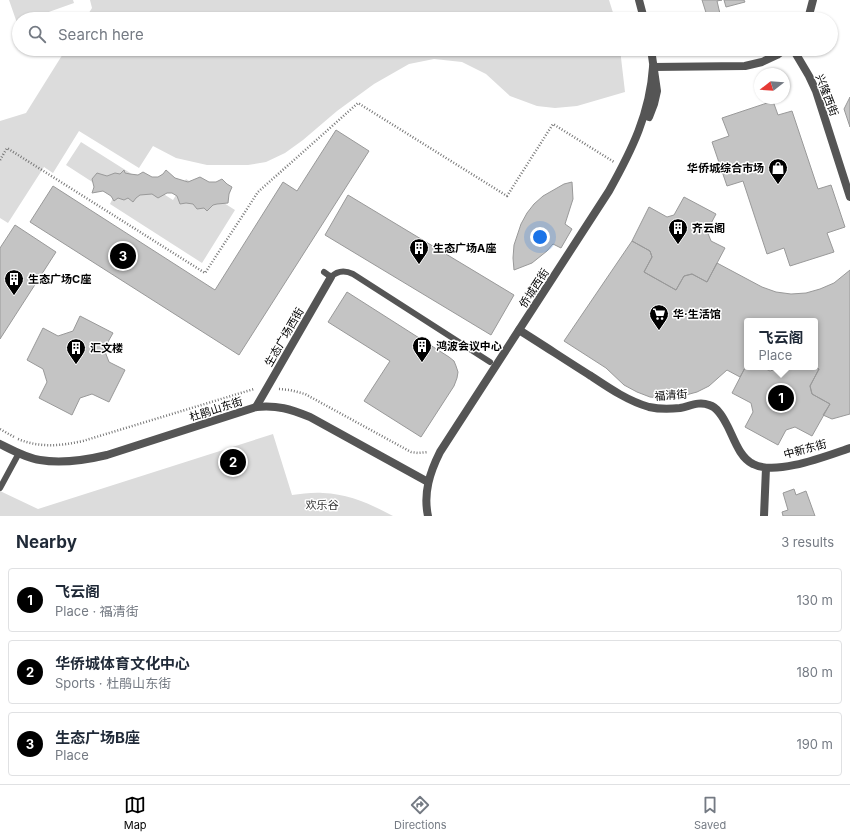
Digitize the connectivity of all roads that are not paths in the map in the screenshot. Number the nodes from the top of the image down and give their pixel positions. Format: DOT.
graph roads {
  1 [pos="639,0"];
  2 [pos="813,0"];
  3 [pos="642,12"];
  4 [pos="810,12"];
  5 [pos="652,56"];
  6 [pos="775,56"];
  7 [pos="797,56"];
  8 [pos="653,67"];
  9 [pos="850,197"];
  10 [pos="327,275"];
  11 [pos="519,330"];
  12 [pos="490,362"];
  13 [pos="256,407"];
  14 [pos="0,444"];
  15 [pos="850,448"];
  16 [pos="18,453"];
  17 [pos="766,468"];
  18 [pos="428,482"];
  19 [pos="0,488"];
  20 [pos="428,516"];
  21 [pos="764,516"];
  1 -- 3 [label="street"];
  2 -- 4 [label="street"];
  5 -- 8 [label="street, 侨城西街"];
  6 -- 8 [label="street"];
  7 -- 9 [label="street, 兴隆西街"];
  8 -- 11 [label="street, 侨城西街"];
  10 -- 12 [label="lane"];
  10 -- 13 [label="street, 生态广场西街"];
  11 -- 17 [label="street, 福清街"];
  11 -- 18 [label="street, 侨城西街"];
  13 -- 16 [label="street, 杜鹃山东街"];
  13 -- 18 [label="street, 杜鹃山东街"];
  14 -- 16 [label="street, 杜鹃山东街"];
  15 -- 17 [label="street, 中新东街"];
  16 -- 19 [label="lane"];
  17 -- 21 [label="street"];
  18 -- 20 [label="street, 侨城西街"];
}
